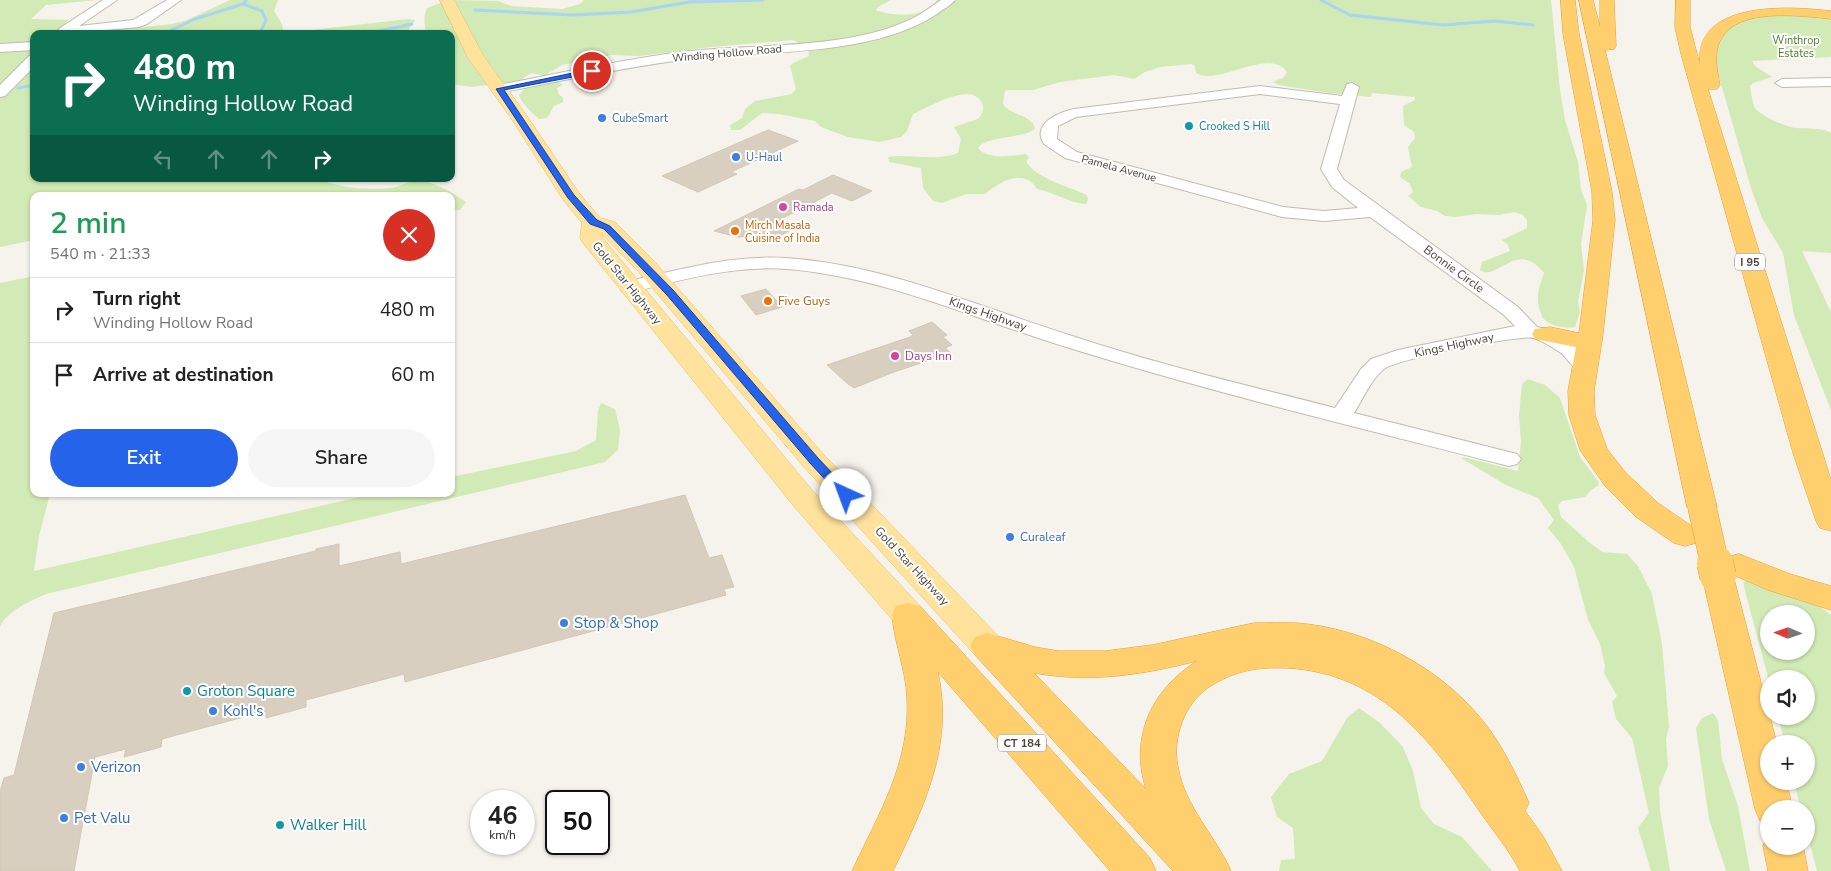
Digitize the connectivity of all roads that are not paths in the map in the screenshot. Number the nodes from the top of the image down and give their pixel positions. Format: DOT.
graph roads {
  1 [pos="111,0"];
  2 [pos="174,0"];
  3 [pos="447,0"];
  4 [pos="949,0"];
  5 [pos="1568,0"];
  6 [pos="1586,0"];
  7 [pos="1607,0"];
  8 [pos="1683,0"];
  9 [pos="1831,15"];
  10 [pos="66,30"];
  11 [pos="81,30"];
  12 [pos="30,46"];
  13 [pos="0,48"];
  14 [pos="30,64"];
  15 [pos="1782,83"];
  16 [pos="1828,83"];
  17 [pos="499,89"];
  18 [pos="0,93"];
  19 [pos="1735,209"];
  20 [pos="1375,211"];
  21 [pos="594,222"];
  22 [pos="658,280"];
  23 [pos="629,286"];
  24 [pos="1537,333"];
  25 [pos="1587,353"];
  26 [pos="1341,416"];
  27 [pos="1686,430"];
  28 [pos="1509,459"];
  29 [pos="1831,521"];
  30 [pos="1685,536"];
  31 [pos="1729,571"];
  32 [pos="1831,598"];
  33 [pos="908,615"];
  34 [pos="988,646"];
  35 [pos="1772,800"];
  36 [pos="1515,827"];
  37 [pos="1784,855"];
  38 [pos="872,871"];
  39 [pos="1136,871"];
  40 [pos="1198,871"];
  41 [pos="1211,871"];
  42 [pos="1542,871"];
  43 [pos="1788,871"];
  1 -- 10 [label="street"];
  2 -- 11 [label="street"];
  3 -- 17 [label="main road, Gold Star Highway / CT 184"];
  4 -- 17 [label="street, Winding Hollow Road"];
  5 -- 25 [label="highway"];
  6 -- 27 [label="highway"];
  7 -- 27 [label="highway"];
  8 -- 19 [label="highway, I 95"];
  9 -- 19 [label="highway"];
  12 -- 13 [label="street"];
  14 -- 18 [label="street"];
  15 -- 16 [label="street"];
  17 -- 21 [label="main road, Gold Star Highway / CT 184"];
  19 -- 29 [label="highway, I 95"];
  20 -- 20 [label="street, Pamela Avenue"];
  20 -- 24 [label="street, Bonnie Circle"];
  21 -- 22 [label="main road, Gold Star Highway / CT 184"];
  21 -- 23 [label="main road, Gold Star Highway / CT 184"];
  22 -- 23 [label="street, Kings Highway"];
  22 -- 26 [label="street, Kings Highway"];
  22 -- 34 [label="main road, Gold Star Highway / CT 184"];
  23 -- 33 [label="main road, Gold Star Highway / CT 184"];
  24 -- 25 [label="highway"];
  24 -- 26 [label="street, Kings Highway"];
  25 -- 30 [label="highway"];
  26 -- 28 [label="street, Kings Highway"];
  27 -- 31 [label="highway, bridge"];
  31 -- 32 [label="highway"];
  31 -- 35 [label="highway"];
  33 -- 38 [label="highway"];
  33 -- 39 [label="highway, CT 184"];
  34 -- 36 [label="highway"];
  34 -- 40 [label="highway, CT 184"];
  36 -- 41 [label="highway"];
  36 -- 42 [label="highway"];
  37 -- 43 [label="highway"];
}
